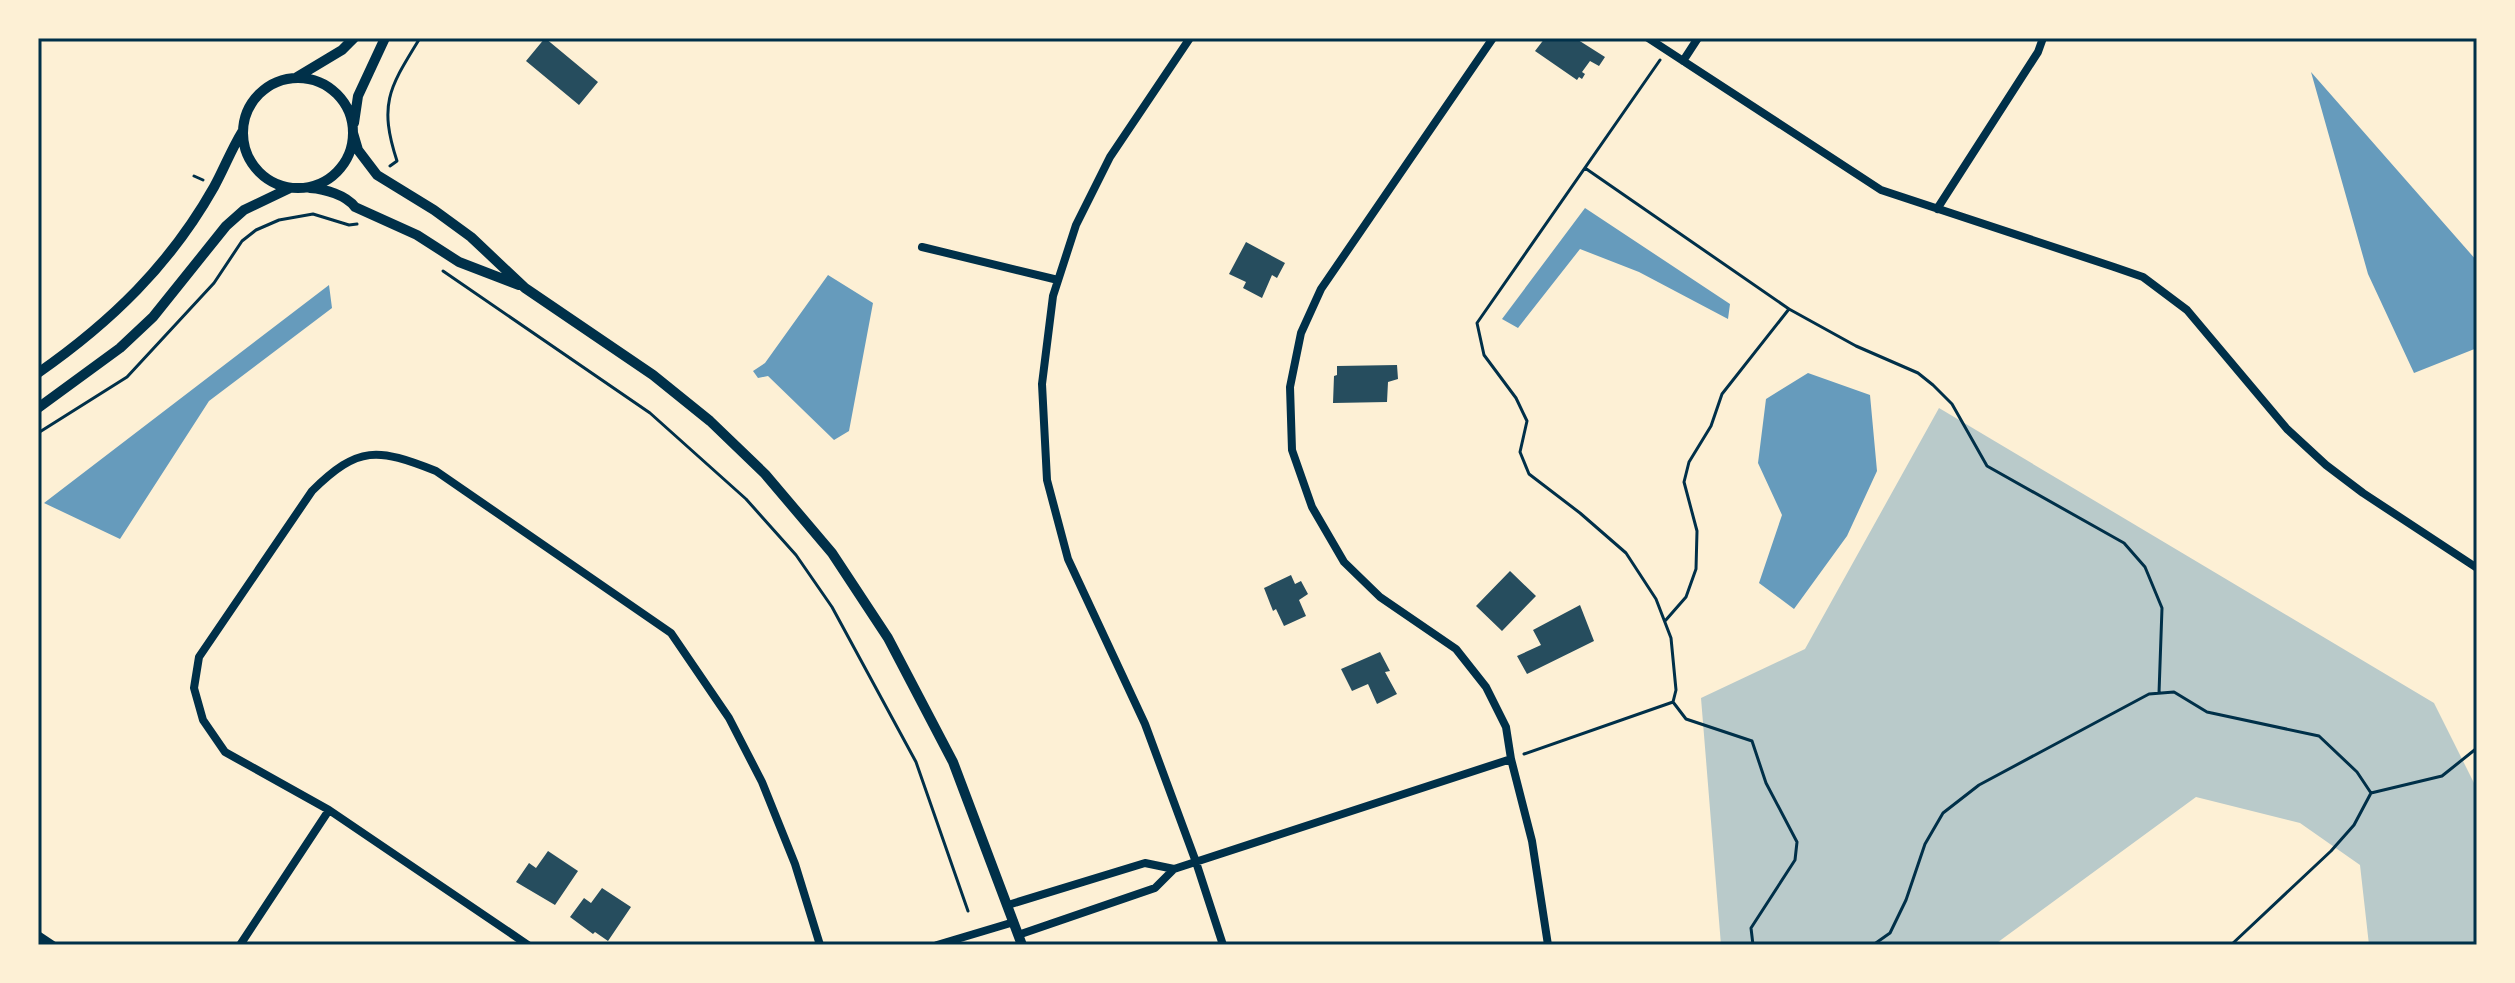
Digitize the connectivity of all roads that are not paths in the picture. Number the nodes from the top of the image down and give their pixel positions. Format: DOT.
graph roads {
  1 [pos="354,38"];
  2 [pos="385,38"];
  3 [pos="1190,38"];
  4 [pos="1493,38"];
  5 [pos="1648,38"];
  6 [pos="1698,38"];
  7 [pos="2043,38"];
  8 [pos="1683,61"];
  9 [pos="295,78"];
  10 [pos="243,130"];
  11 [pos="353,130"];
  12 [pos="290,188"];
  13 [pos="304,188"];
  14 [pos="1937,209"];
  15 [pos="922,247"];
  16 [pos="1058,280"];
  17 [pos="525,288"];
  18 [pos="38,373"];
  19 [pos="38,408"];
  20 [pos="2477,568"];
  21 [pos="1511,759"];
  22 [pos="329,810"];
  23 [pos="1196,862"];
  24 [pos="1174,869"];
  25 [pos="1008,905"];
  26 [pos="1014,922"];
  27 [pos="38,935"];
  28 [pos="1020,940"];
  29 [pos="53,945"];
  30 [pos="240,945"];
  31 [pos="528,945"];
  32 [pos="820,945"];
  33 [pos="937,945"];
  34 [pos="1223,945"];
  35 [pos="1548,945"];
  1 -- 9 [label="street"];
  2 -- 11 [label="street"];
  3 -- 16 [label="street"];
  4 -- 21 [label="street"];
  5 -- 8 [label="street"];
  6 -- 8 [label="street"];
  7 -- 14 [label="street"];
  8 -- 14 [label="street"];
  9 -- 10 [label="street"];
  9 -- 11 [label="street"];
  10 -- 12 [label="street"];
  10 -- 18 [label="street"];
  11 -- 13 [label="street"];
  11 -- 17 [label="street"];
  12 -- 13 [label="street"];
  12 -- 19 [label="street"];
  13 -- 17 [label="street"];
  14 -- 20 [label="street"];
  15 -- 16 [label="street"];
  16 -- 23 [label="street"];
  17 -- 25 [label="street"];
  21 -- 23 [label="street"];
  21 -- 35 [label="street"];
  22 -- 30 [label="street"];
  22 -- 31 [label="street"];
  22 -- 32 [label="street"];
  23 -- 24 [label="street"];
  23 -- 34 [label="street"];
  24 -- 25 [label="street"];
  24 -- 28 [label="street"];
  25 -- 26 [label="street"];
  26 -- 28 [label="street"];
  26 -- 33 [label="street"];
  27 -- 29 [label="street"];
}
